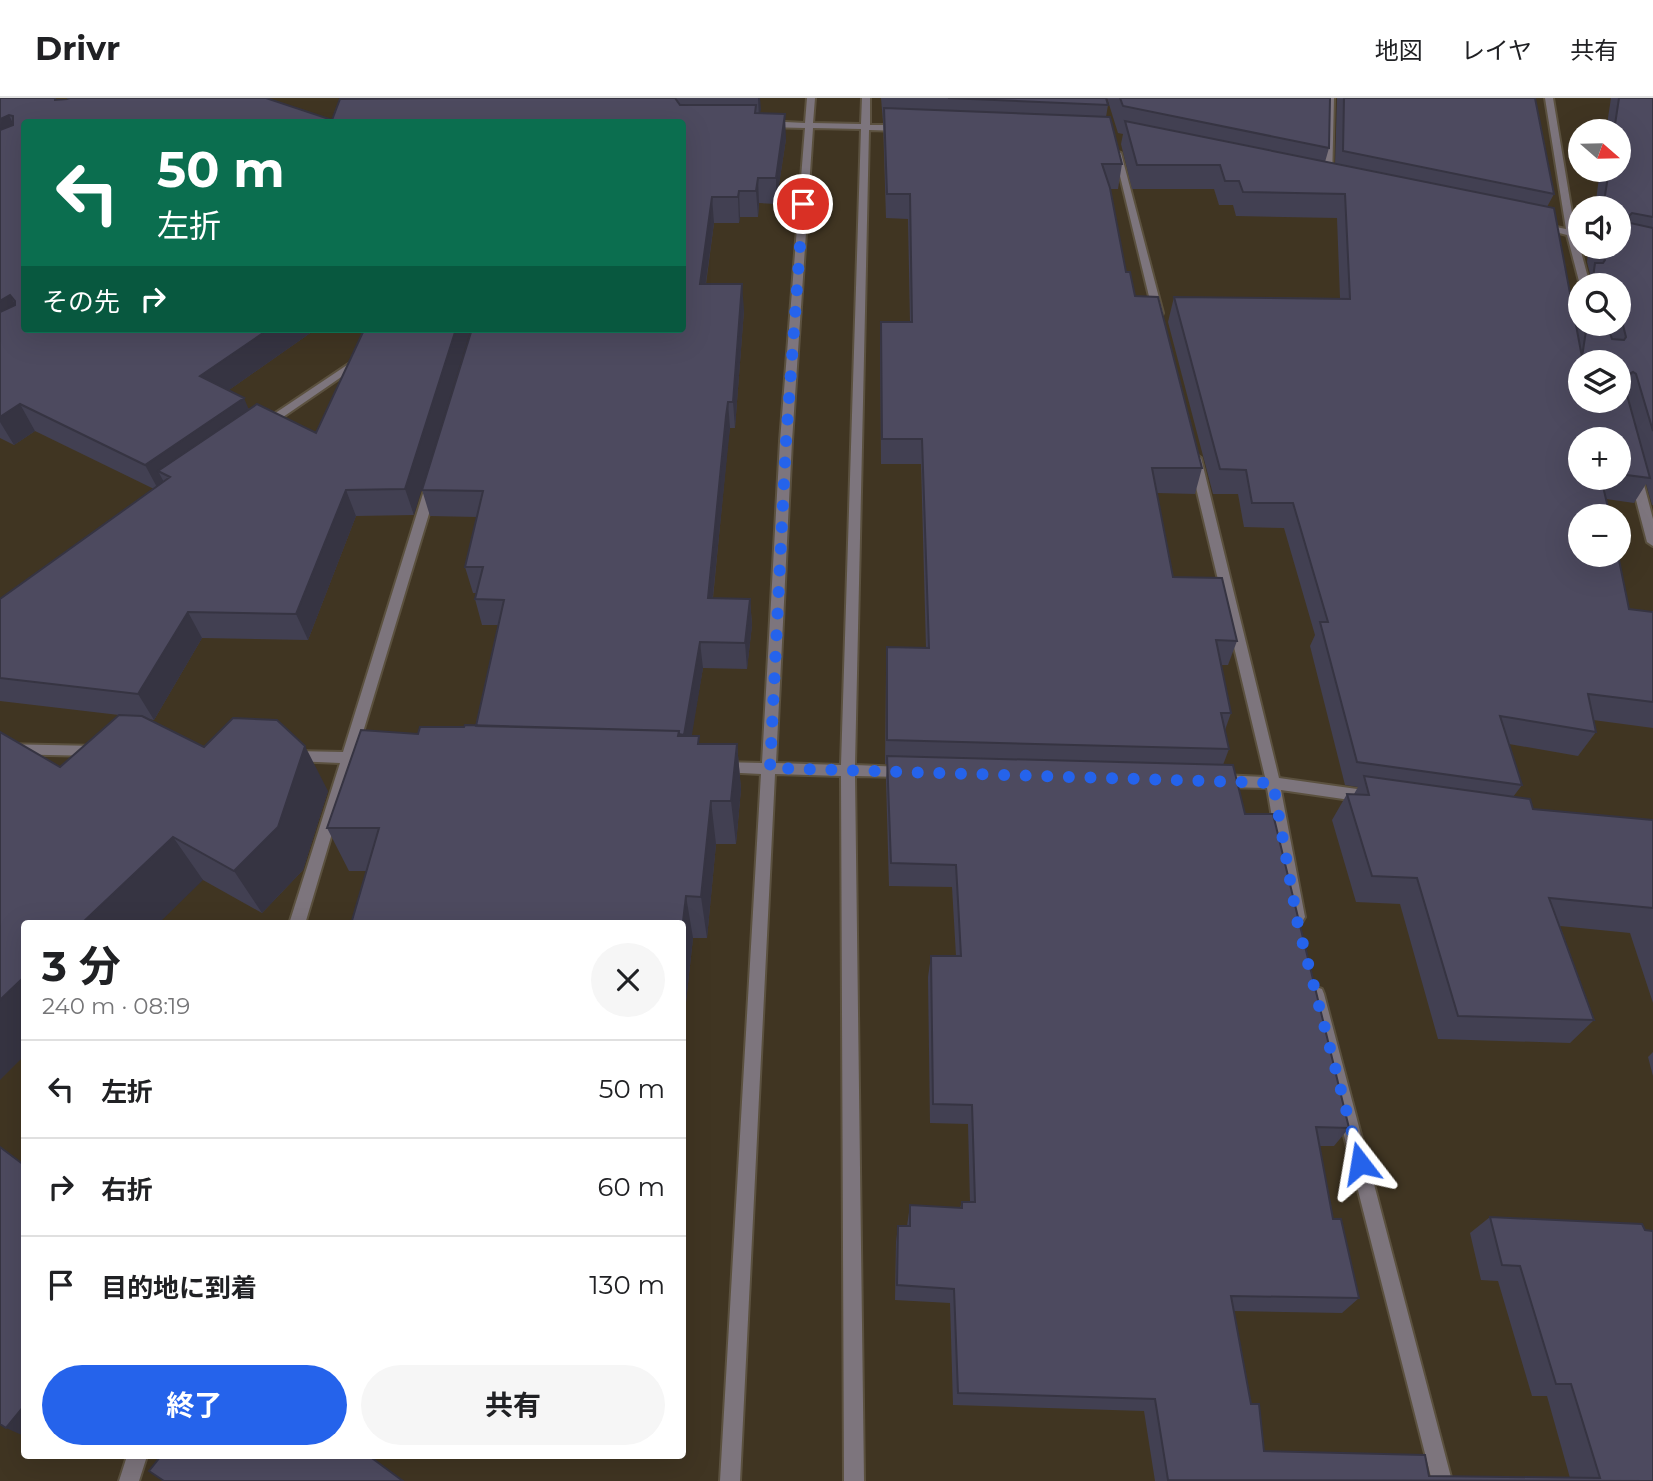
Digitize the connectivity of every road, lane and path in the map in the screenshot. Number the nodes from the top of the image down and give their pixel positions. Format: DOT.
graph roads {
  1 [pos="811,98"];
  2 [pos="866,98"];
  3 [pos="1330,98"];
  4 [pos="1549,98"];
  5 [pos="758,124"];
  6 [pos="809,124"];
  7 [pos="866,127"];
  8 [pos="907,128"];
  9 [pos="1113,137"];
  10 [pos="1314,179"];
  11 [pos="1327,181"];
  12 [pos="1341,184"];
  13 [pos="1568,196"];
  14 [pos="1530,225"];
  15 [pos="1568,232"];
  16 [pos="1161,326"];
  17 [pos="369,352"];
  18 [pos="257,431"];
  19 [pos="1193,447"];
  20 [pos="1633,465"];
  21 [pos="435,475"];
  22 [pos="1653,542"];
  23 [pos="0,749"];
  24 [pos="111,751"];
  25 [pos="278,755"];
  26 [pos="347,757"];
  27 [pos="388,758"];
  28 [pos="702,766"];
  29 [pos="770,768"];
  30 [pos="848,771"];
  31 [pos="916,773"];
  32 [pos="1204,781"];
  33 [pos="1273,783"];
  34 [pos="1381,798"];
  35 [pos="298,920"];
  36 [pos="1302,938"];
  37 [pos="1312,977"];
  38 [pos="136,1459"];
  39 [pos="129,1481"];
  40 [pos="730,1481"];
  41 [pos="854,1481"];
  42 [pos="1442,1481"];
  1 -- 6 [label="street"];
  2 -- 7 [label="street"];
  3 -- 11 [label="street"];
  4 -- 13 [label="street"];
  5 -- 6 [label="street"];
  6 -- 7 [label="street"];
  6 -- 29 [label="street"];
  7 -- 8 [label="street"];
  7 -- 30 [label="street"];
  9 -- 16 [label="street"];
  10 -- 11 [label="street"];
  11 -- 12 [label="street"];
  14 -- 15 [label="street"];
  17 -- 18 [label="street"];
  19 -- 33 [label="street"];
  20 -- 22 [label="street"];
  21 -- 26 [label="street"];
  23 -- 24 [label="street"];
  25 -- 26 [label="street"];
  26 -- 27 [label="street"];
  26 -- 35 [label="street"];
  28 -- 29 [label="street"];
  29 -- 30 [label="street"];
  29 -- 40 [label="street"];
  30 -- 31 [label="street"];
  30 -- 41 [label="street"];
  32 -- 33 [label="street"];
  33 -- 34 [label="street"];
  33 -- 36 [label="street"];
  37 -- 42 [label="street"];
  38 -- 39 [label="street"];
}
